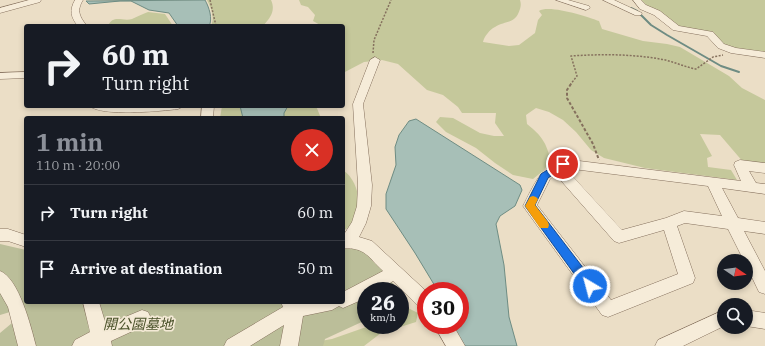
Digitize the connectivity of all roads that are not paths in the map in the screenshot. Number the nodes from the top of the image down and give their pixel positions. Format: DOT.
graph roads {
  1 [pos="37,0"];
  2 [pos="80,0"];
  3 [pos="560,0"];
  4 [pos="607,0"];
  5 [pos="637,0"];
  6 [pos="573,2"];
  7 [pos="586,8"];
  8 [pos="0,11"];
  9 [pos="638,13"];
  10 [pos="80,24"];
  11 [pos="765,55"];
  12 [pos="375,60"];
  13 [pos="24,75"];
  14 [pos="0,76"];
  15 [pos="114,108"];
  16 [pos="159,108"];
  17 [pos="557,168"];
  18 [pos="765,168"];
  19 [pos="712,182"];
  20 [pos="751,187"];
  21 [pos="765,189"];
  22 [pos="669,223"];
  23 [pos="733,223"];
  24 [pos="765,228"];
  25 [pos="0,235"];
  26 [pos="24,240"];
  27 [pos="346,242"];
  28 [pos="395,272"];
  29 [pos="0,278"];
  30 [pos="765,287"];
  31 [pos="417,293"];
  32 [pos="345,299"];
  33 [pos="21,303"];
  34 [pos="92,304"];
  35 [pos="312,304"];
  36 [pos="292,306"];
  37 [pos="142,318"];
  38 [pos="753,319"];
  39 [pos="717,321"];
  40 [pos="765,321"];
  41 [pos="449,334"];
  42 [pos="102,341"];
  43 [pos="27,346"];
  44 [pos="80,346"];
  45 [pos="233,346"];
  46 [pos="289,346"];
  47 [pos="456,346"];
  48 [pos="664,346"];
  1 -- 8 [label="street"];
  2 -- 10 [label="street"];
  3 -- 6 [label="street"];
  4 -- 9 [label="street"];
  5 -- 11 [label="street"];
  6 -- 7 [label="street"];
  12 -- 27 [label="street"];
  13 -- 14 [label="street"];
  15 -- 16 [label="street"];
  17 -- 19 [label="street"];
  17 -- 22 [label="street"];
  17 -- 22 [label="street"];
  18 -- 20 [label="street"];
  19 -- 20 [label="street"];
  19 -- 23 [label="street"];
  20 -- 21 [label="street"];
  22 -- 23 [label="street"];
  23 -- 24 [label="street"];
  23 -- 30 [label="street"];
  25 -- 26 [label="street"];
  27 -- 28 [label="street"];
  28 -- 31 [label="street"];
  28 -- 32 [label="street"];
  29 -- 33 [label="street"];
  33 -- 43 [label="street"];
  34 -- 42 [label="street"];
  35 -- 36 [label="street"];
  36 -- 45 [label="street"];
  36 -- 46 [label="street"];
  37 -- 42 [label="street"];
  38 -- 40 [label="street"];
  39 -- 48 [label="street"];
  41 -- 47 [label="street"];
  42 -- 44 [label="street"];
}
